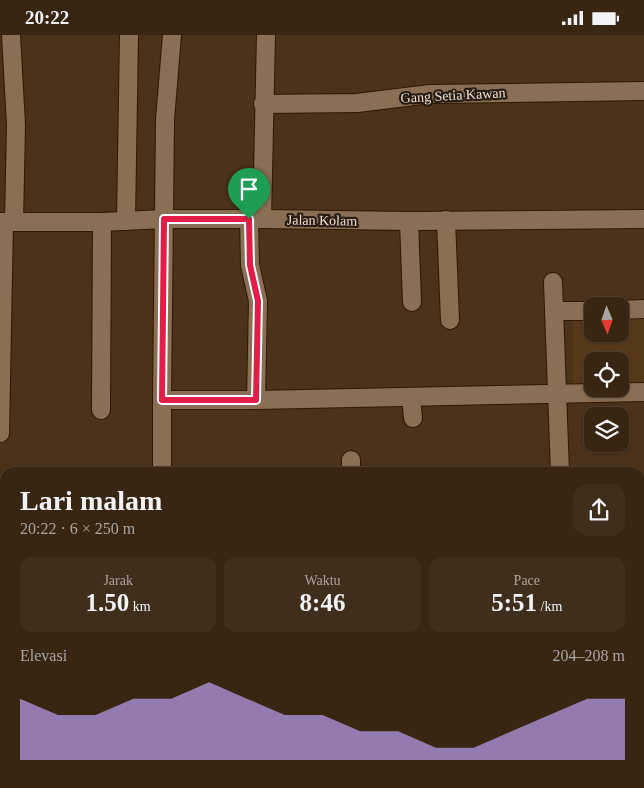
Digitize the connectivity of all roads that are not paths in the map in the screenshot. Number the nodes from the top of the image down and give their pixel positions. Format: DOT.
graph roads {
  1 [pos="11,35"];
  2 [pos="129,35"];
  3 [pos="172,35"];
  4 [pos="266,35"];
  5 [pos="644,91"];
  6 [pos="263,104"];
  7 [pos="164,219"];
  8 [pos="255,219"];
  9 [pos="644,219"];
  10 [pos="446,220"];
  11 [pos="126,221"];
  12 [pos="409,221"];
  13 [pos="6,222"];
  14 [pos="102,222"];
  15 [pos="553,282"];
  16 [pos="412,302"];
  17 [pos="644,309"];
  18 [pos="629,310"];
  19 [pos="554,311"];
  20 [pos="584,311"];
  21 [pos="450,320"];
  22 [pos="644,392"];
  23 [pos="557,395"];
  24 [pos="411,397"];
  25 [pos="162,400"];
  26 [pos="256,400"];
  27 [pos="101,410"];
  28 [pos="413,419"];
  29 [pos="0,433"];
  30 [pos="162,467"];
  31 [pos="560,467"];
  1 -- 13 [label="street"];
  2 -- 11 [label="street"];
  3 -- 7 [label="street"];
  4 -- 6 [label="street"];
  5 -- 6 [label="street, Gang Setia Kawan"];
  6 -- 8 [label="street"];
  7 -- 8 [label="street, Jalan Kolam"];
  7 -- 11 [label="street, Jalan Kolam"];
  7 -- 25 [label="street"];
  8 -- 12 [label="street, Jalan Kolam"];
  8 -- 26 [label="street"];
  9 -- 10 [label="street, Jalan Kolam"];
  10 -- 12 [label="street, Jalan Kolam"];
  10 -- 21 [label="street"];
  11 -- 14 [label="street, Jalan Kolam"];
  12 -- 16 [label="street"];
  13 -- 14 [label="street, Jalan Kolam"];
  13 -- 29 [label="street"];
  14 -- 27 [label="street"];
  15 -- 19 [label="street"];
  17 -- 18 [label="street"];
  19 -- 20 [label="street"];
  19 -- 23 [label="street"];
  22 -- 23 [label="street"];
  23 -- 24 [label="street"];
  23 -- 31 [label="street"];
  24 -- 26 [label="street"];
  24 -- 28 [label="street"];
  25 -- 26 [label="street"];
  25 -- 30 [label="street"];
}
